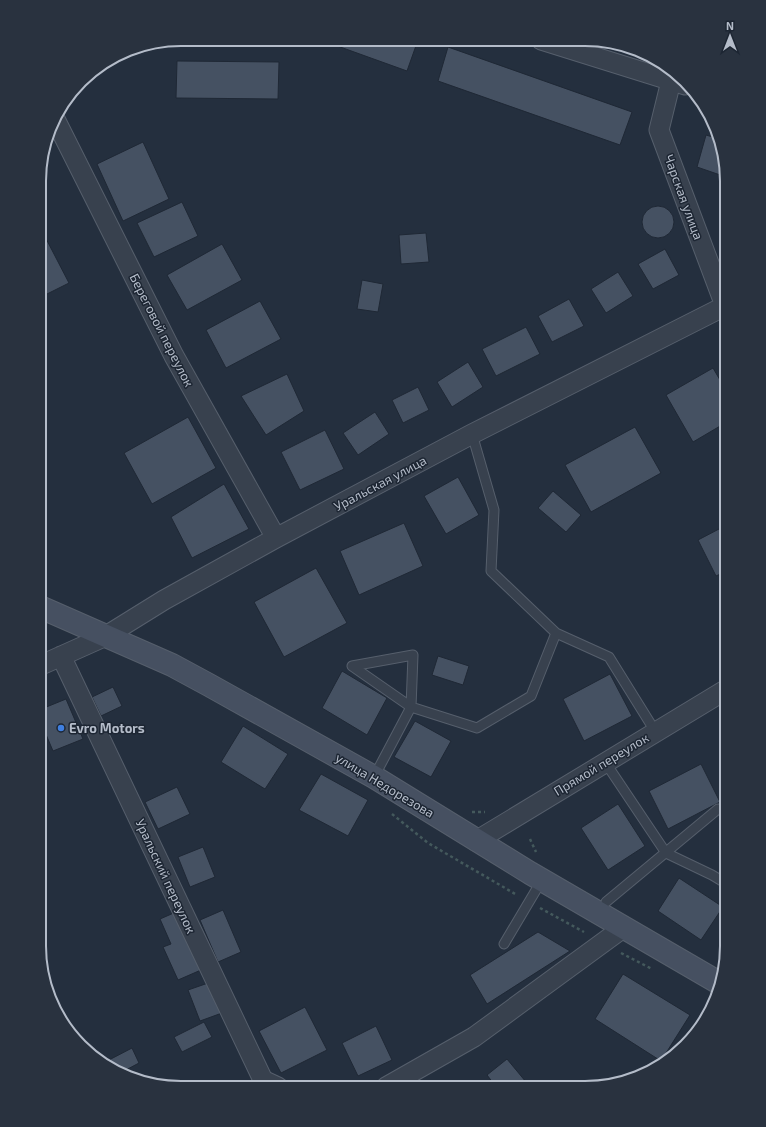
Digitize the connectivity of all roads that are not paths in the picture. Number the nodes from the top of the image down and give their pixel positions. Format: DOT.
graph roads {
  1 [pos="560,46"];
  2 [pos="678,83"];
  3 [pos="58,125"];
  4 [pos="720,292"];
  5 [pos="720,311"];
  6 [pos="472,434"];
  7 [pos="276,538"];
  8 [pos="46,610"];
  9 [pos="556,633"];
  10 [pos="106,636"];
  11 [pos="61,656"];
  12 [pos="46,663"];
  13 [pos="720,692"];
  14 [pos="411,707"];
  15 [pos="655,731"];
  16 [pos="605,762"];
  17 [pos="374,777"];
  18 [pos="718,809"];
  19 [pos="476,841"];
  20 [pos="666,853"];
  21 [pos="542,880"];
  22 [pos="720,880"];
  23 [pos="606,902"];
  24 [pos="623,928"];
  25 [pos="504,944"];
  26 [pos="715,981"];
  27 [pos="265,1081"];
  28 [pos="397,1081"];
  1 -- 2 [label="street"];
  2 -- 4 [label="street, Чарская улица"];
  3 -- 7 [label="street, Береговой переулок"];
  5 -- 6 [label="street, Уральская улица"];
  6 -- 7 [label="street, Уральская улица"];
  6 -- 9 [label="lane"];
  7 -- 10 [label="street, Уральская улица"];
  8 -- 10 [label="street, улица Недорезова"];
  9 -- 14 [label="lane"];
  9 -- 15 [label="lane"];
  10 -- 11 [label="street, Уральская улица"];
  10 -- 17 [label="street, улица Недорезова"];
  11 -- 12 [label="street, Уральская улица"];
  11 -- 27 [label="street, Уральский переулок"];
  13 -- 15 [label="street, Прямой переулок"];
  14 -- 14 [label="lane"];
  14 -- 17 [label="lane"];
  15 -- 16 [label="street, Прямой переулок"];
  16 -- 19 [label="street, Прямой переулок"];
  16 -- 20 [label="lane"];
  17 -- 19 [label="street, улица Недорезова"];
  18 -- 20 [label="lane"];
  19 -- 21 [label="street, улица Недорезова"];
  20 -- 22 [label="lane"];
  20 -- 23 [label="lane"];
  21 -- 24 [label="street, улица Недорезова"];
  21 -- 25 [label="lane"];
  24 -- 26 [label="street, улица Недорезова"];
  24 -- 28 [label="street"];
}
